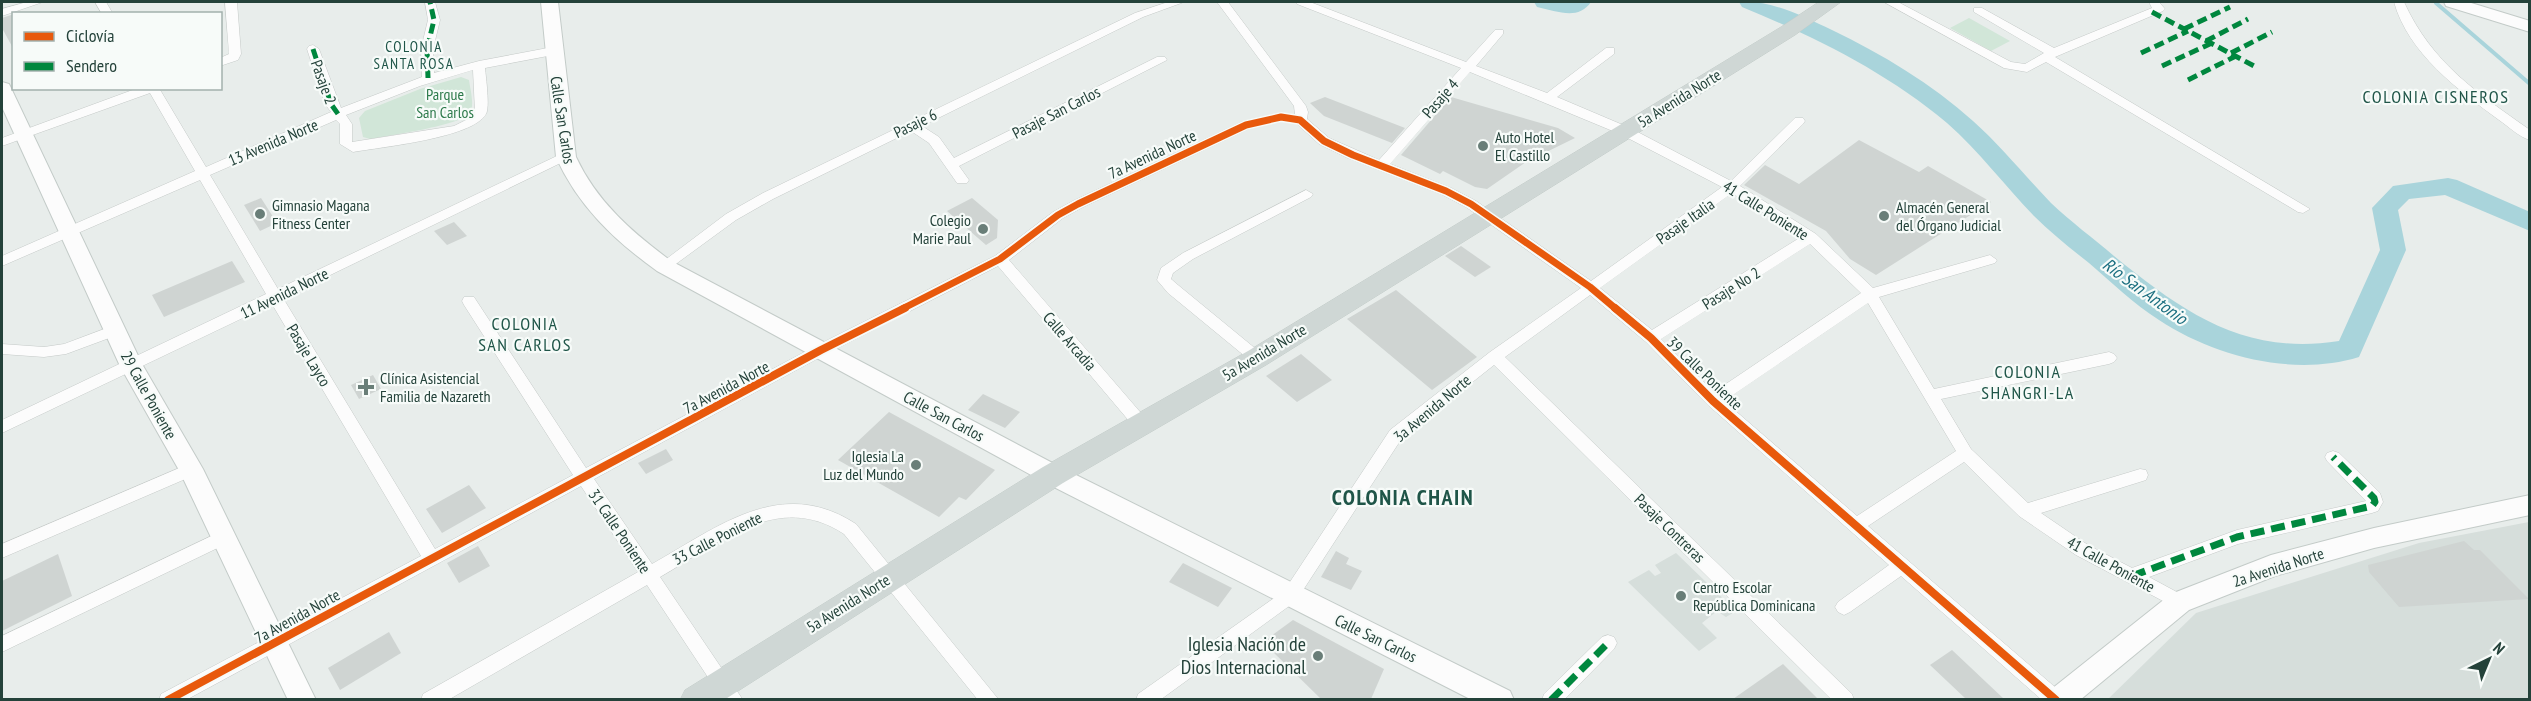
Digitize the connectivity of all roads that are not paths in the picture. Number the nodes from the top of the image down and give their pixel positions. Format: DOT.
graph roads {
  1 [pos="37,2"];
  2 [pos="231,2"];
  3 [pos="430,2"];
  4 [pos="549,2"];
  5 [pos="1178,2"];
  6 [pos="1222,2"];
  7 [pos="1301,2"];
  8 [pos="1831,2"];
  9 [pos="1890,2"];
  10 [pos="2154,2"];
  11 [pos="2398,2"];
  12 [pos="2451,2"];
  13 [pos="1326,5"];
  14 [pos="1978,10"];
  15 [pos="2,13"];
  16 [pos="2529,27"];
  17 [pos="1498,32"];
  18 [pos="313,49"];
  19 [pos="553,51"];
  20 [pos="1610,51"];
  21 [pos="2050,55"];
  22 [pos="1161,60"];
  23 [pos="225,61"];
  24 [pos="479,65"];
  25 [pos="1467,66"];
  26 [pos="428,78"];
  27 [pos="2,88"];
  28 [pos="147,90"];
  29 [pos="153,90"];
  30 [pos="1548,98"];
  31 [pos="338,114"];
  32 [pos="1300,120"];
  33 [pos="1799,121"];
  34 [pos="911,125"];
  35 [pos="1625,131"];
  36 [pos="2529,136"];
  37 [pos="12,139"];
  38 [pos="566,157"];
  39 [pos="951,165"];
  40 [pos="1382,165"];
  41 [pos="202,173"];
  42 [pos="962,180"];
  43 [pos="1732,187"];
  44 [pos="1306,194"];
  45 [pos="2303,209"];
  46 [pos="1486,216"];
  47 [pos="68,233"];
  48 [pos="1811,237"];
  49 [pos="1000,259"];
  50 [pos="1990,260"];
  51 [pos="2,261"];
  52 [pos="664,266"];
  53 [pos="1590,287"];
  54 [pos="1870,294"];
  55 [pos="275,297"];
  56 [pos="469,301"];
  57 [pos="115,330"];
  58 [pos="1650,338"];
  59 [pos="2,349"];
  60 [pos="821,350"];
  61 [pos="1495,356"];
  62 [pos="1257,358"];
  63 [pos="2109,358"];
  64 [pos="130,366"];
  65 [pos="1932,395"];
  66 [pos="1713,401"];
  67 [pos="1141,424"];
  68 [pos="2,427"];
  69 [pos="1965,453"];
  70 [pos="2333,457"];
  71 [pos="191,469"];
  72 [pos="1053,475"];
  73 [pos="2140,475"];
  74 [pos="584,478"];
  75 [pos="2529,505"];
  76 [pos="2025,511"];
  77 [pos="1857,525"];
  78 [pos="224,537"];
  79 [pos="2,551"];
  80 [pos="431,558"];
  81 [pos="1903,565"];
  82 [pos="648,574"];
  83 [pos="2132,576"];
  84 [pos="889,577"];
  85 [pos="1290,596"];
  86 [pos="2180,602"];
  87 [pos="1844,607"];
  88 [pos="275,643"];
  89 [pos="1608,643"];
  90 [pos="2,644"];
  91 [pos="717,694"];
  92 [pos="168,699"];
  93 [pos="302,699"];
  94 [pos="430,699"];
  95 [pos="990,699"];
  96 [pos="1145,699"];
  97 [pos="1500,699"];
  98 [pos="1551,699"];
  99 [pos="1845,699"];
  100 [pos="2058,699"];
  1 -- 15 [label="street"];
  2 -- 23 [label="street"];
  3 -- 26 [label="street"];
  4 -- 19 [label="street, Calle San Carlos"];
  5 -- 34 [label="street, Pasaje 6"];
  6 -- 32 [label="street, 39 Calle Poniente"];
  7 -- 13 [label="street, 41 Calle Poniente"];
  8 -- 35 [label="main road, 5a Avenida Norte"];
  9 -- 21 [label="street"];
  10 -- 21 [label="street"];
  11 -- 36 [label="street"];
  12 -- 16 [label="street"];
  13 -- 25 [label="street, 41 Calle Poniente"];
  14 -- 21 [label="street"];
  17 -- 25 [label="street, Pasaje 4"];
  18 -- 31 [label="street, Pasaje 2"];
  19 -- 24 [label="street, 13 Avenida Norte"];
  19 -- 38 [label="street, Calle San Carlos"];
  20 -- 30 [label="street"];
  21 -- 45 [label="street"];
  22 -- 39 [label="street, Pasaje San Carlos"];
  24 -- 26 [label="street, 13 Avenida Norte"];
  24 -- 31 [label="street, Pasaje 2"];
  25 -- 30 [label="street, 41 Calle Poniente"];
  25 -- 40 [label="street, Pasaje 4"];
  26 -- 31 [label="street, 13 Avenida Norte"];
  27 -- 37 [label="street, 29 Calle Poniente"];
  28 -- 37 [label="street"];
  29 -- 41 [label="street, Pasaje Layco"];
  30 -- 35 [label="street, 41 Calle Poniente"];
  31 -- 41 [label="street, 13 Avenida Norte"];
  32 -- 40 [label="street, 39 Calle Poniente"];
  32 -- 49 [label="street, 7a Avenida Norte"];
  33 -- 43 [label="street, Pasaje Italia"];
  34 -- 39 [label="street"];
  34 -- 52 [label="street, Pasaje 6"];
  35 -- 43 [label="street, 41 Calle Poniente"];
  35 -- 46 [label="main road, 5a Avenida Norte"];
  37 -- 47 [label="street, 29 Calle Poniente"];
  38 -- 52 [label="street, Calle San Carlos"];
  38 -- 55 [label="street, 11 Avenida Norte"];
  39 -- 42 [label="street"];
  40 -- 46 [label="street, 39 Calle Poniente"];
  41 -- 47 [label="street, 13 Avenida Norte"];
  41 -- 55 [label="street, Pasaje Layco"];
  43 -- 48 [label="street, 41 Calle Poniente"];
  43 -- 53 [label="street, Pasaje Italia"];
  44 -- 62 [label="street"];
  46 -- 53 [label="street, 39 Calle Poniente"];
  46 -- 62 [label="main road, 5a Avenida Norte"];
  47 -- 51 [label="street, 13 Avenida Norte"];
  47 -- 57 [label="street, 29 Calle Poniente"];
  48 -- 54 [label="street, 41 Calle Poniente"];
  48 -- 58 [label="street, Pasaje No 2"];
  49 -- 60 [label="street, 7a Avenida Norte"];
  49 -- 67 [label="street, Calle Arcadia"];
  50 -- 54 [label="street"];
  52 -- 60 [label="street, Calle San Carlos"];
  53 -- 58 [label="street, 39 Calle Poniente"];
  53 -- 61 [label="street, 3a Avenida Norte"];
  54 -- 65 [label="street, 41 Calle Poniente"];
  54 -- 66 [label="street"];
  55 -- 64 [label="street, 11 Avenida Norte"];
  55 -- 80 [label="street, Pasaje Layco"];
  56 -- 74 [label="street, 31 Calle Poniente"];
  57 -- 59 [label="street"];
  57 -- 64 [label="street, 29 Calle Poniente"];
  58 -- 66 [label="street, 39 Calle Poniente"];
  60 -- 72 [label="street, Calle San Carlos"];
  60 -- 74 [label="street, 7a Avenida Norte"];
  61 -- 85 [label="street, 3a Avenida Norte"];
  61 -- 99 [label="street, Pasaje Contreras"];
  62 -- 67 [label="main road, 5a Avenida Norte"];
  63 -- 65 [label="street"];
  64 -- 68 [label="street, 11 Avenida Norte"];
  64 -- 71 [label="street, 29 Calle Poniente"];
  65 -- 69 [label="street, 41 Calle Poniente"];
  66 -- 77 [label="street, 39 Calle Poniente"];
  67 -- 72 [label="main road, 5a Avenida Norte"];
  69 -- 76 [label="street, 41 Calle Poniente"];
  69 -- 77 [label="street"];
  70 -- 83 [label="street"];
  71 -- 78 [label="street, 29 Calle Poniente"];
  71 -- 79 [label="street"];
  72 -- 84 [label="main road, 5a Avenida Norte"];
  72 -- 85 [label="street, Calle San Carlos"];
  73 -- 76 [label="street"];
  74 -- 80 [label="street, 7a Avenida Norte"];
  74 -- 82 [label="street, 31 Calle Poniente"];
  75 -- 86 [label="street, 2a Avenida Norte"];
  76 -- 83 [label="street, 41 Calle Poniente"];
  77 -- 81 [label="street, 39 Calle Poniente"];
  78 -- 88 [label="street, 29 Calle Poniente"];
  78 -- 90 [label="street"];
  80 -- 88 [label="street, 7a Avenida Norte"];
  81 -- 87 [label="street"];
  81 -- 100 [label="street, 39 Calle Poniente"];
  82 -- 84 [label="street, 33 Calle Poniente"];
  82 -- 91 [label="street, 31 Calle Poniente"];
  82 -- 94 [label="street, 33 Calle Poniente"];
  83 -- 86 [label="street, 41 Calle Poniente"];
  84 -- 91 [label="main road, 5a Avenida Norte"];
  84 -- 95 [label="street, 33 Calle Poniente"];
  85 -- 96 [label="street, 3a Avenida Norte"];
  85 -- 97 [label="street, Calle San Carlos"];
  86 -- 100 [label="street, 2a Avenida Norte"];
  88 -- 92 [label="street, 7a Avenida Norte"];
  88 -- 93 [label="street, 29 Calle Poniente"];
  89 -- 98 [label="street"];
}
